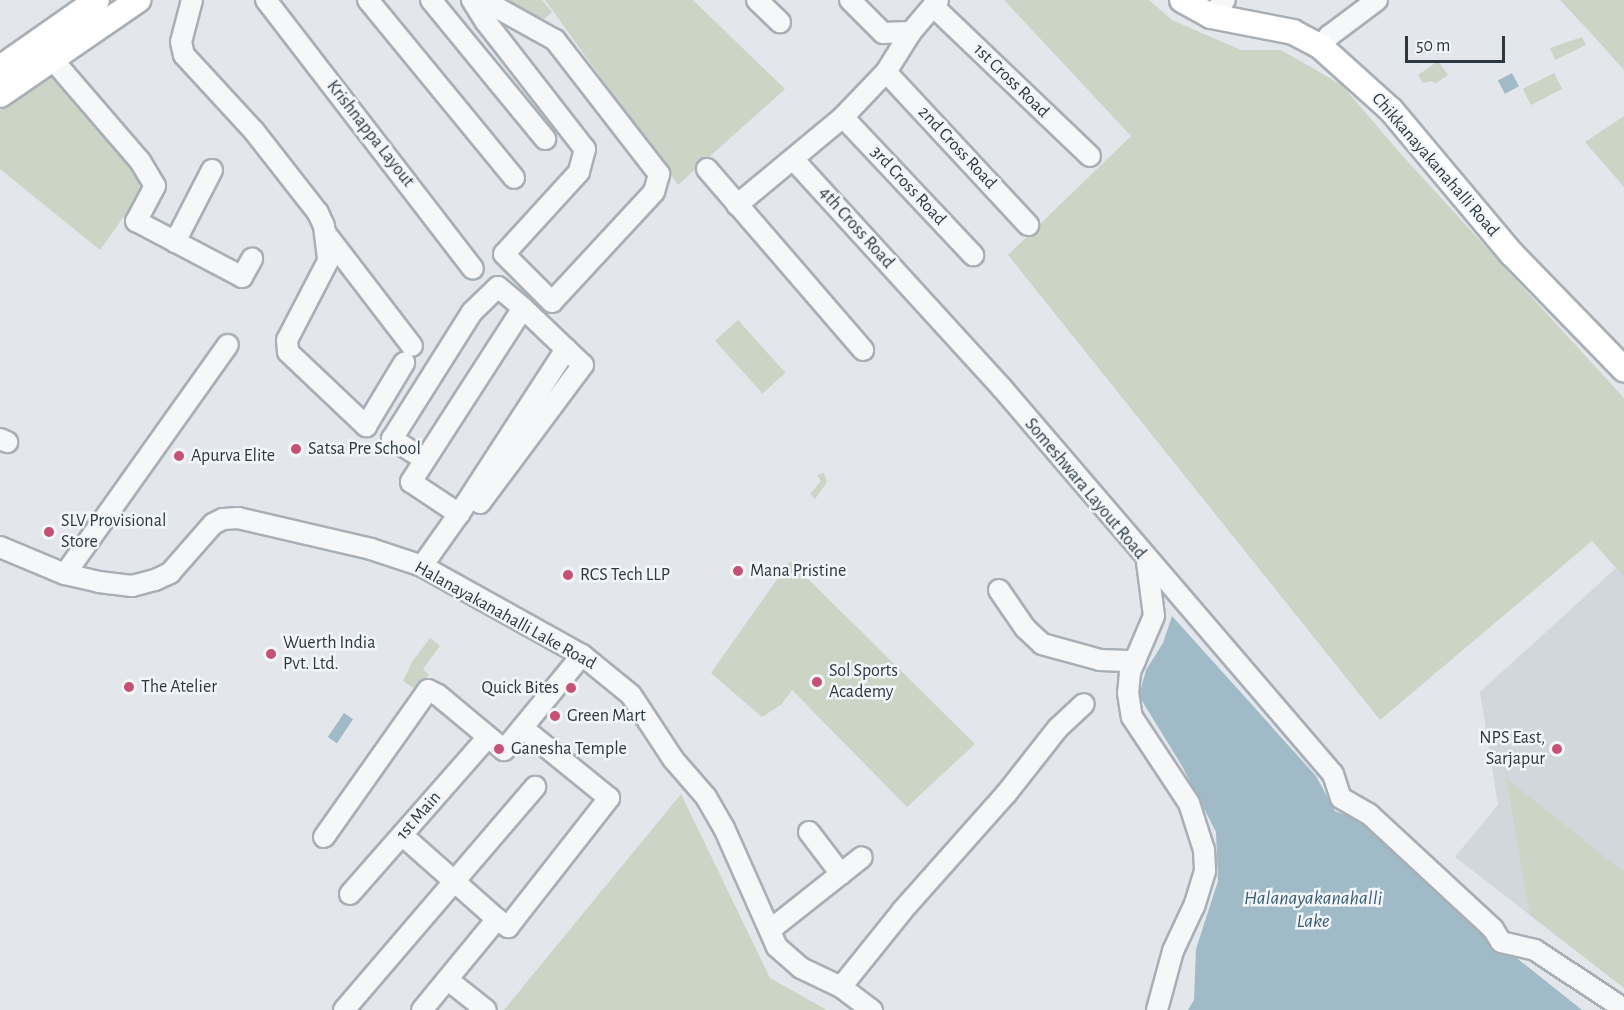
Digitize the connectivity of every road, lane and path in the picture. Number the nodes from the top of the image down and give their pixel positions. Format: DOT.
graph roads {
  1 [pos="97,0"];
  2 [pos="138,0"];
  3 [pos="192,0"];
  4 [pos="266,0"];
  5 [pos="368,0"];
  6 [pos="431,0"];
  7 [pos="472,0"];
  8 [pos="483,0"];
  9 [pos="757,0"];
  10 [pos="850,0"];
  11 [pos="1182,0"];
  12 [pos="1373,2"];
  13 [pos="935,3"];
  14 [pos="1218,8"];
  15 [pos="780,22"];
  16 [pos="534,28"];
  17 [pos="911,32"];
  18 [pos="1321,47"];
  19 [pos="507,49"];
  20 [pos="53,60"];
  21 [pos="0,68"];
  22 [pos="886,72"];
  23 [pos="0,94"];
  24 [pos="843,117"];
  25 [pos="544,139"];
  26 [pos="1090,156"];
  27 [pos="793,159"];
  28 [pos="707,169"];
  29 [pos="212,170"];
  30 [pos="514,178"];
  31 [pos="736,205"];
  32 [pos="1028,225"];
  33 [pos="326,234"];
  34 [pos="175,242"];
  35 [pos="973,255"];
  36 [pos="252,259"];
  37 [pos="473,268"];
  38 [pos="918,297"];
  39 [pos="523,308"];
  40 [pos="228,345"];
  41 [pos="863,350"];
  42 [pos="1624,369"];
  43 [pos="424,459"];
  44 [pos="457,521"];
  45 [pos="0,548"];
  46 [pos="1146,560"];
  47 [pos="427,569"];
  48 [pos="65,574"];
  49 [pos="999,590"];
  50 [pos="582,655"];
  51 [pos="1135,661"];
  52 [pos="1084,704"];
  53 [pos="523,728"];
  54 [pos="488,737"];
  55 [pos="535,787"];
  56 [pos="809,832"];
  57 [pos="402,835"];
  58 [pos="324,837"];
  59 [pos="862,857"];
  60 [pos="841,874"];
  61 [pos="454,880"];
  62 [pos="350,894"];
  63 [pos="497,919"];
  64 [pos="770,930"];
  65 [pos="448,980"];
  66 [pos="840,987"];
  67 [pos="1624,1009"];
  68 [pos="344,1010"];
  69 [pos="422,1010"];
  70 [pos="486,1010"];
  71 [pos="872,1010"];
  72 [pos="1157,1010"];
  1 -- 21 [label="main road"];
  2 -- 20 [label="main road"];
  3 -- 33 [label="street"];
  4 -- 37 [label="street, Krishnappa Layout"];
  5 -- 30 [label="street"];
  6 -- 25 [label="street"];
  7 -- 19 [label="street"];
  8 -- 16 [label="street"];
  9 -- 15 [label="street"];
  10 -- 17 [label="street"];
  11 -- 14 [label="main road, Chikkanayakanahalli Road"];
  12 -- 18 [label="street"];
  13 -- 17 [label="street"];
  13 -- 26 [label="street, 1st Cross Road"];
  14 -- 18 [label="main road, Chikkanayakanahalli Road"];
  16 -- 19 [label="street"];
  16 -- 19 [label="street"];
  17 -- 22 [label="street"];
  18 -- 42 [label="main road, Chikkanayakanahalli Road"];
  20 -- 23 [label="main road"];
  20 -- 34 [label="street"];
  22 -- 24 [label="street"];
  22 -- 32 [label="street, 2nd Cross Road"];
  24 -- 27 [label="street"];
  24 -- 35 [label="street, 3rd Cross Road"];
  27 -- 31 [label="street"];
  27 -- 38 [label="street, 4th Cross Road"];
  28 -- 31 [label="street"];
  29 -- 34 [label="street"];
  31 -- 41 [label="street"];
  33 -- 33 [label="street"];
  34 -- 36 [label="street"];
  38 -- 46 [label="street, Someshwara Layout Road"];
  39 -- 43 [label="street"];
  39 -- 43 [label="street"];
  39 -- 44 [label="street"];
  40 -- 48 [label="street"];
  43 -- 44 [label="street"];
  44 -- 47 [label="street"];
  45 -- 48 [label="street, Halanayakanahalli Lake Road"];
  46 -- 51 [label="street, Someshwara Layout Road"];
  46 -- 67 [label="street"];
  47 -- 48 [label="street, Halanayakanahalli Lake Road"];
  47 -- 50 [label="street, Halanayakanahalli Lake Road"];
  49 -- 51 [label="street"];
  50 -- 53 [label="street"];
  50 -- 64 [label="street, Halanayakanahalli Lake Road"];
  51 -- 72 [label="street, Someshwara Layout Road"];
  52 -- 66 [label="street"];
  53 -- 54 [label="street"];
  53 -- 63 [label="street"];
  54 -- 57 [label="street, 1st Main"];
  54 -- 58 [label="street"];
  55 -- 61 [label="street"];
  56 -- 60 [label="street"];
  57 -- 61 [label="street"];
  57 -- 62 [label="street, 1st Main"];
  59 -- 60 [label="street"];
  60 -- 64 [label="street"];
  61 -- 63 [label="street"];
  61 -- 68 [label="street"];
  63 -- 65 [label="street"];
  64 -- 66 [label="street, Halanayakanahalli Lake Road"];
  65 -- 69 [label="street"];
  65 -- 70 [label="street"];
  66 -- 71 [label="street, Halanayakanahalli Lake Road"];
}
